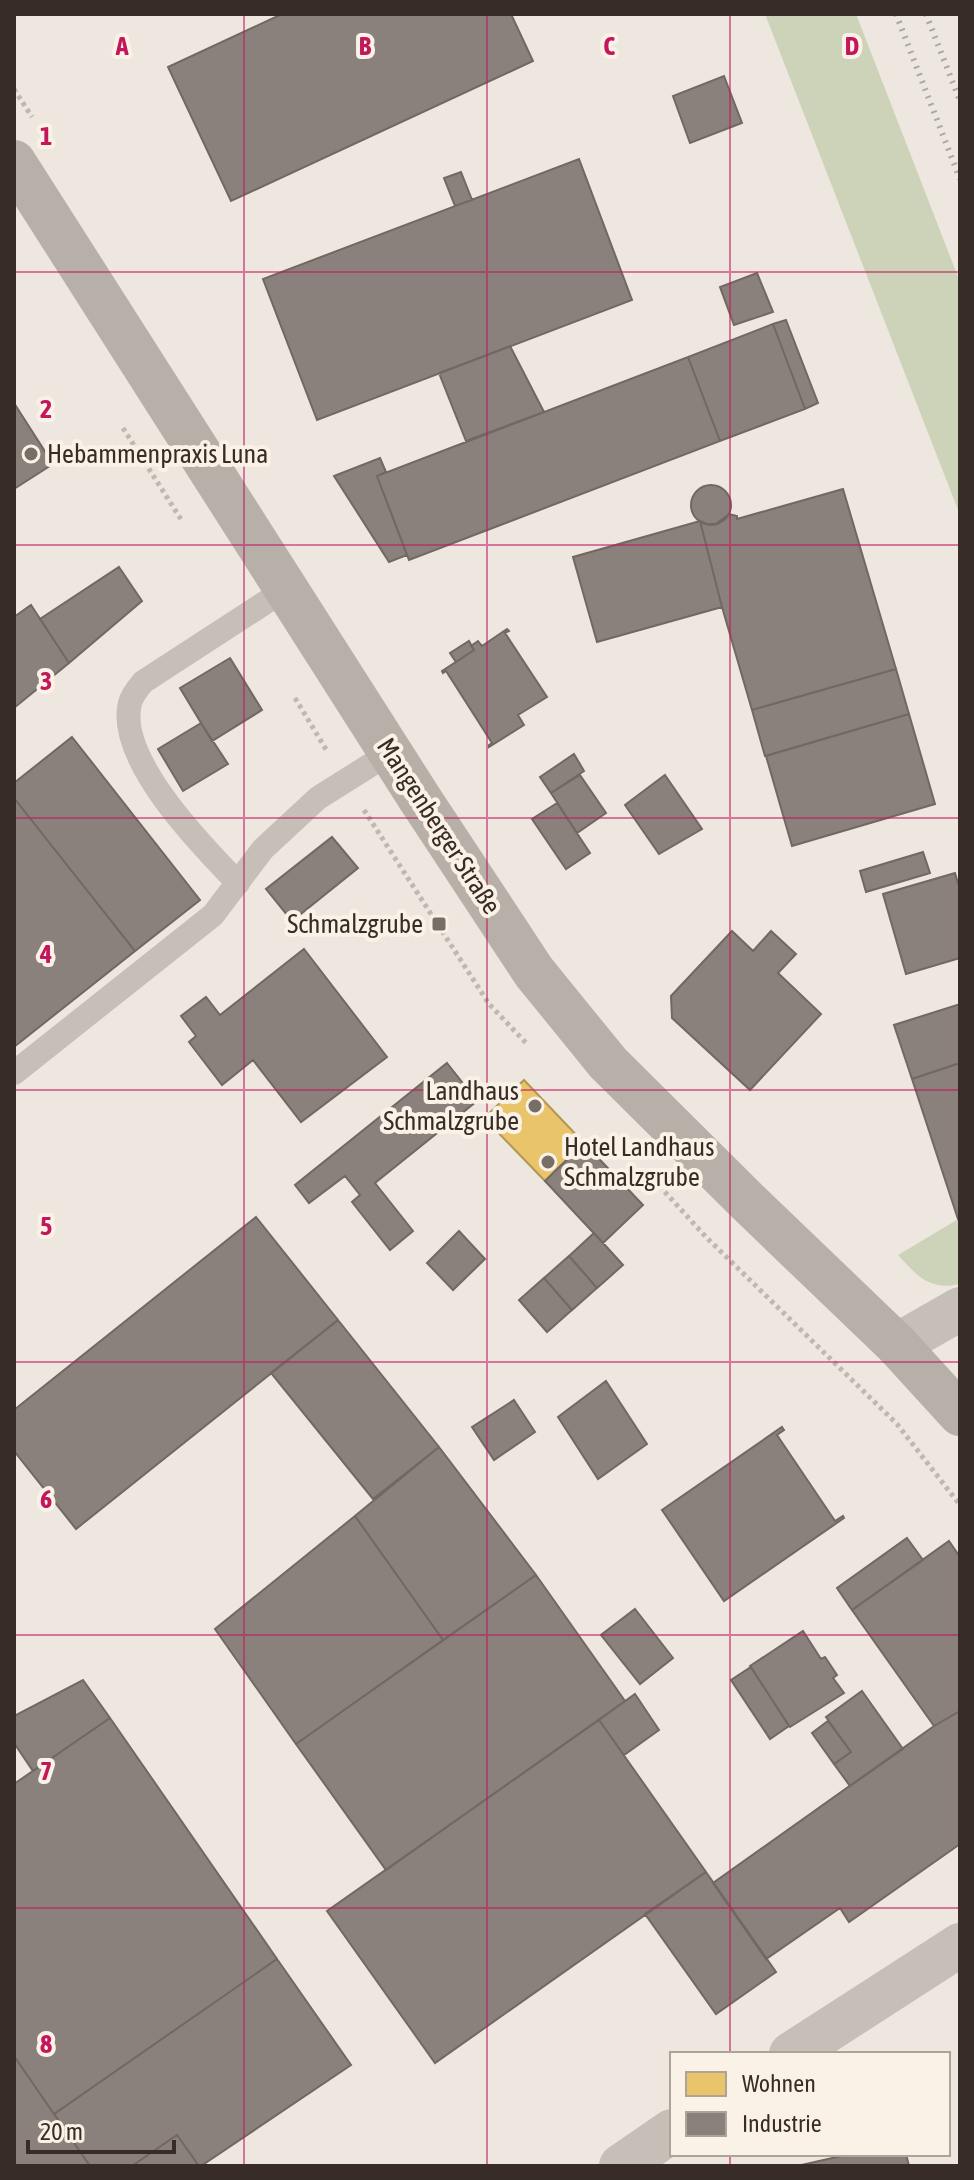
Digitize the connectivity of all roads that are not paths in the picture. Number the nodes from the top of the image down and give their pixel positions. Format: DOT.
graph roads {
  1 [pos="26,145"];
  2 [pos="286,589"];
  3 [pos="391,752"];
  4 [pos="238,883"];
  5 [pos="14,1073"];
  6 [pos="960,1309"];
  7 [pos="897,1345"];
  8 [pos="960,1414"];
  9 [pos="960,1945"];
  10 [pos="794,2052"];
  11 [pos="670,2132"];
  12 [pos="621,2166"];
  1 -- 2 [label="main road, Mangenberger Straße"];
  2 -- 3 [label="main road, Mangenberger Straße"];
  2 -- 4 [label="lane"];
  3 -- 4 [label="lane"];
  3 -- 7 [label="main road, Mangenberger Straße"];
  4 -- 5 [label="lane"];
  6 -- 7 [label="street"];
  7 -- 8 [label="main road, Mangenberger Straße"];
  9 -- 10 [label="street"];
  11 -- 12 [label="street"];
}
